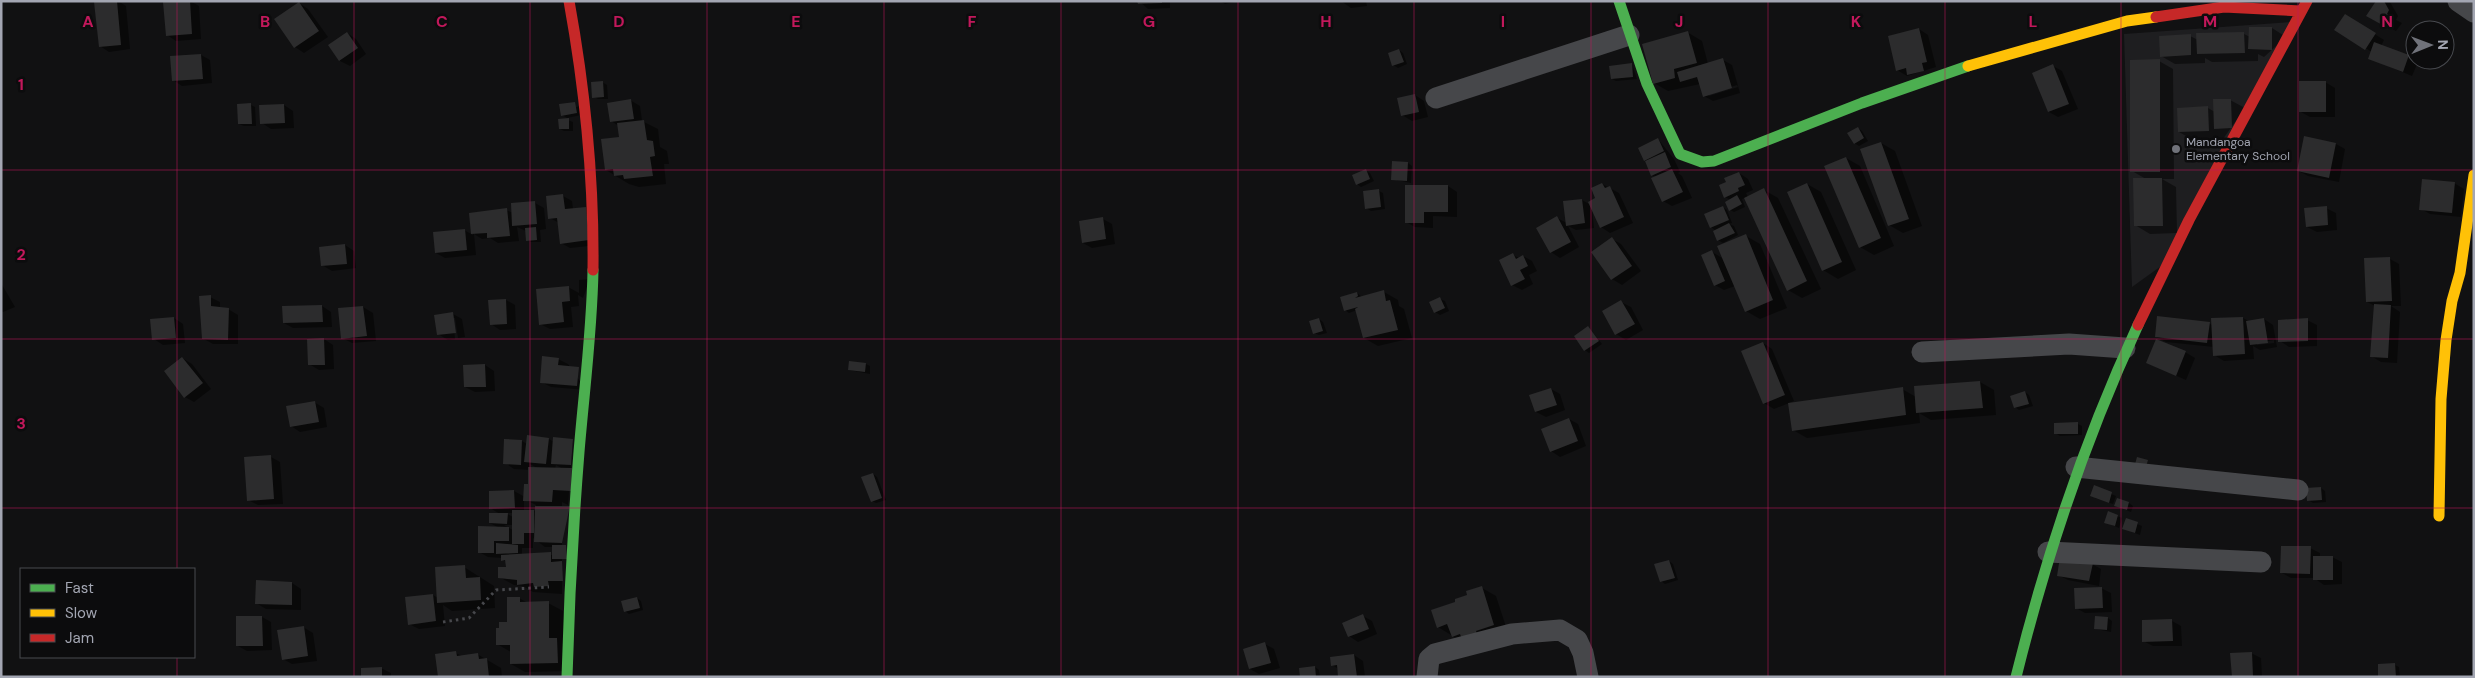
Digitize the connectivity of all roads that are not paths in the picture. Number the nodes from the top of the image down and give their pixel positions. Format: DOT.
graph roads {
  1 [pos="569,1"];
  2 [pos="1618,1"];
  3 [pos="2458,1"];
  4 [pos="2304,6"];
  5 [pos="2474,12"];
  6 [pos="1629,35"];
  7 [pos="1436,98"];
  8 [pos="2474,175"];
  9 [pos="2125,348"];
  10 [pos="1922,352"];
  11 [pos="2076,467"];
  12 [pos="2298,490"];
  13 [pos="2439,516"];
  14 [pos="2048,552"];
  15 [pos="2260,562"];
  16 [pos="567,677"];
  17 [pos="1428,677"];
  18 [pos="1588,677"];
  19 [pos="2016,677"];
  1 -- 16 [label="street"];
  2 -- 6 [label="street"];
  3 -- 5 [label="street"];
  4 -- 6 [label="street"];
  4 -- 9 [label="street"];
  6 -- 7 [label="street"];
  8 -- 13 [label="street"];
  9 -- 10 [label="street"];
  9 -- 11 [label="street"];
  11 -- 12 [label="street"];
  11 -- 14 [label="street"];
  14 -- 15 [label="street"];
  14 -- 19 [label="street"];
  17 -- 18 [label="street"];
}
